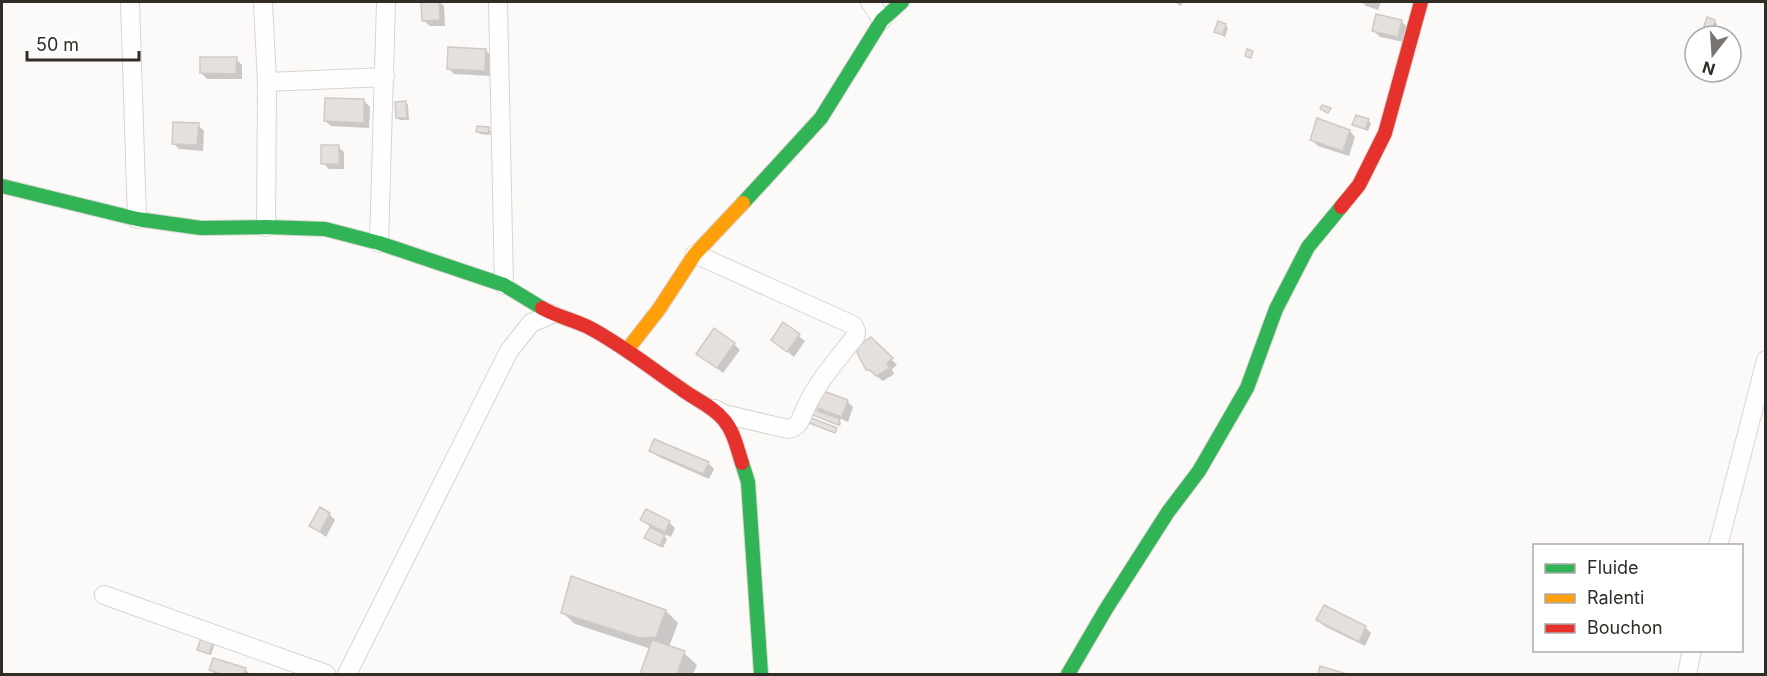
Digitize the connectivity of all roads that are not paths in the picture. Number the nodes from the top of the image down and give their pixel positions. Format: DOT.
graph roads {
  1 [pos="130,2"];
  2 [pos="263,2"];
  3 [pos="386,2"];
  4 [pos="498,2"];
  5 [pos="870,2"];
  6 [pos="902,2"];
  7 [pos="1421,2"];
  8 [pos="882,20"];
  9 [pos="386,77"];
  10 [pos="267,82"];
  11 [pos="2,186"];
  12 [pos="137,219"];
  13 [pos="266,227"];
  14 [pos="379,243"];
  15 [pos="695,254"];
  16 [pos="504,285"];
  17 [pos="552,314"];
  18 [pos="627,350"];
  19 [pos="1766,360"];
  20 [pos="707,405"];
  21 [pos="1719,544"];
  22 [pos="104,595"];
  23 [pos="1692,652"];
  24 [pos="326,675"];
  25 [pos="346,675"];
  26 [pos="761,675"];
  27 [pos="1068,675"];
  28 [pos="1686,675"];
  1 -- 12 [label="street"];
  2 -- 10 [label="street"];
  3 -- 9 [label="street"];
  4 -- 16 [label="street"];
  5 -- 8 [label="street"];
  6 -- 8 [label="street"];
  7 -- 27 [label="street"];
  8 -- 15 [label="street"];
  9 -- 10 [label="street"];
  9 -- 14 [label="street"];
  10 -- 13 [label="street"];
  11 -- 12 [label="street"];
  12 -- 13 [label="street"];
  13 -- 14 [label="street"];
  14 -- 16 [label="street"];
  15 -- 18 [label="street"];
  15 -- 20 [label="street"];
  16 -- 17 [label="street"];
  17 -- 18 [label="street"];
  17 -- 25 [label="street"];
  18 -- 20 [label="street"];
  19 -- 21 [label="street"];
  20 -- 26 [label="street"];
  22 -- 24 [label="street"];
  23 -- 28 [label="street"];
}
